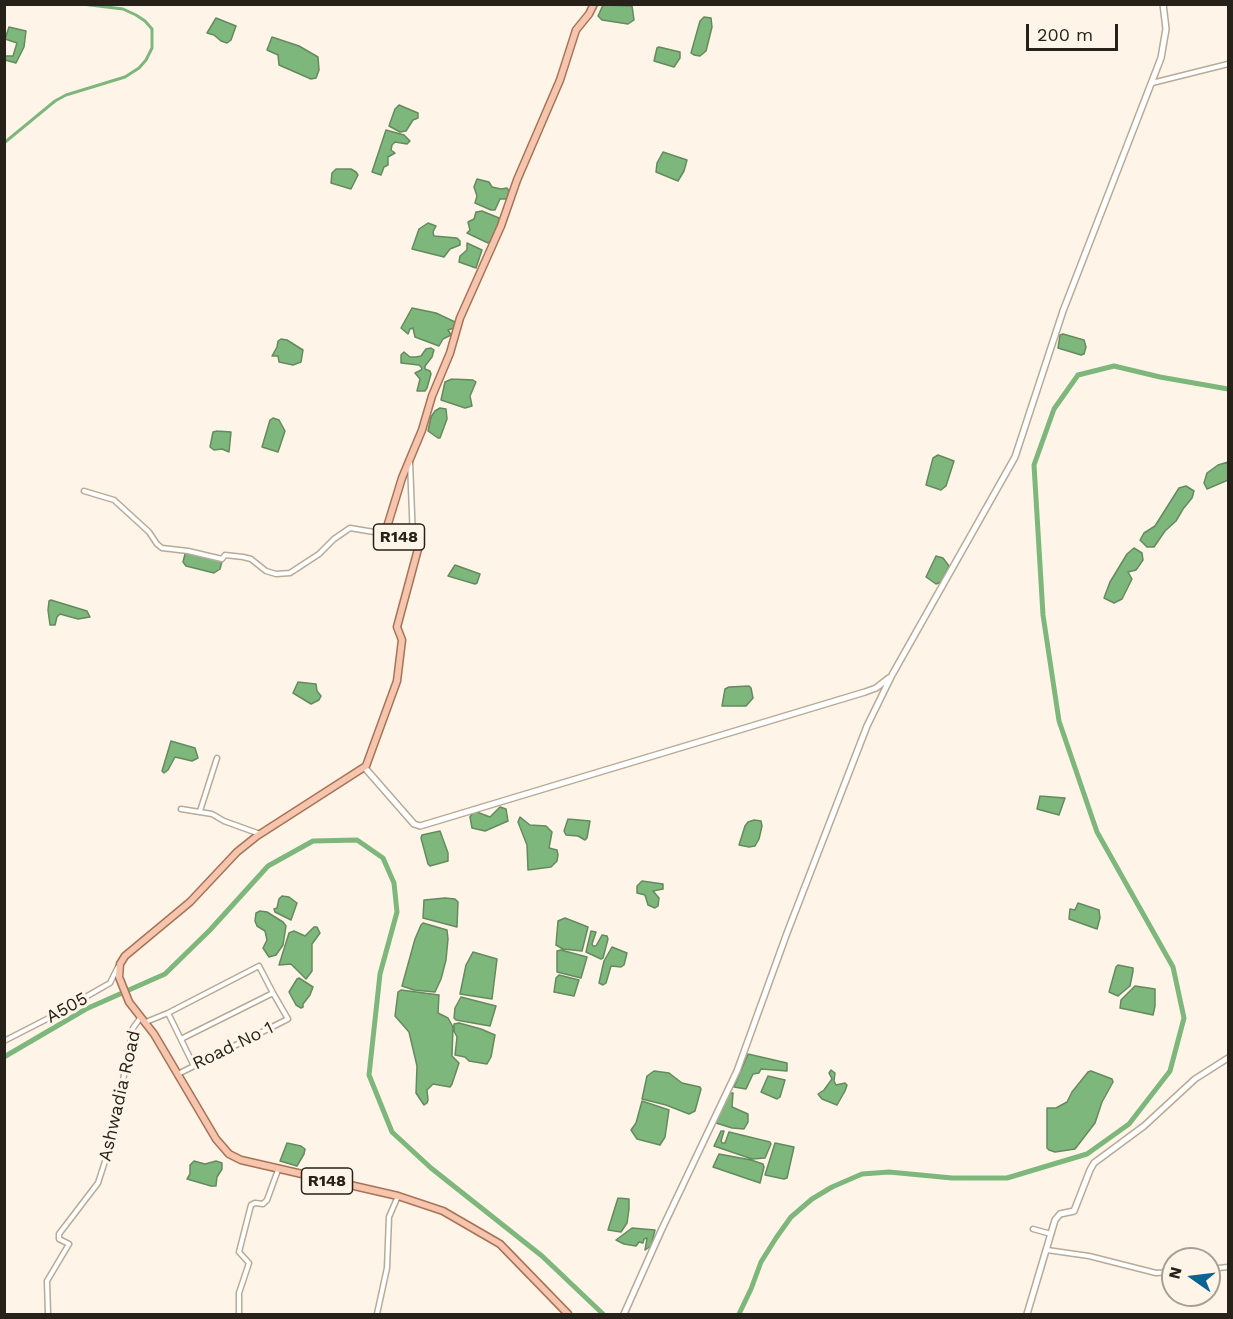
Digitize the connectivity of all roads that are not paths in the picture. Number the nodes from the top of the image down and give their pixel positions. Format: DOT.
graph roads {
  1 [pos="594,4"];
  2 [pos="1163,4"];
  3 [pos="1228,64"];
  4 [pos="1152,83"];
  5 [pos="410,460"];
  6 [pos="84,491"];
  7 [pos="393,536"];
  8 [pos="413,542"];
  9 [pos="892,675"];
  10 [pos="217,758"];
  11 [pos="365,768"];
  12 [pos="181,809"];
  13 [pos="200,811"];
  14 [pos="260,834"];
  15 [pos="120,964"];
  16 [pos="273,993"];
  17 [pos="168,1013"];
  18 [pos="143,1019"];
  19 [pos="181,1039"];
  20 [pos="4,1041"];
  21 [pos="1228,1058"];
  22 [pos="194,1066"];
  23 [pos="178,1074"];
  24 [pos="278,1170"];
  25 [pos="398,1196"];
  26 [pos="1033,1229"];
  27 [pos="1051,1234"];
  28 [pos="1047,1250"];
  29 [pos="1161,1273"];
  30 [pos="48,1314"];
  31 [pos="239,1314"];
  32 [pos="377,1314"];
  33 [pos="568,1314"];
  34 [pos="624,1314"];
  35 [pos="1027,1314"];
  1 -- 5 [label="main road, R148"];
  2 -- 4 [label="main road"];
  3 -- 4 [label="street"];
  4 -- 9 [label="main road"];
  5 -- 7 [label="main road, R148"];
  5 -- 8 [label="street"];
  6 -- 7 [label="street"];
  7 -- 8 [label="main road, R148"];
  8 -- 11 [label="main road, R148"];
  9 -- 11 [label="main road"];
  9 -- 34 [label="main road"];
  10 -- 13 [label="street"];
  11 -- 14 [label="main road"];
  12 -- 13 [label="street"];
  13 -- 14 [label="street"];
  14 -- 15 [label="main road"];
  15 -- 18 [label="main road, R148"];
  15 -- 20 [label="street, A505"];
  16 -- 17 [label="street"];
  16 -- 19 [label="street"];
  16 -- 22 [label="street, Road No 1"];
  17 -- 18 [label="street"];
  17 -- 19 [label="street"];
  18 -- 23 [label="main road, R148"];
  18 -- 30 [label="street, Ashwadia Road"];
  19 -- 22 [label="street"];
  21 -- 27 [label="main road"];
  22 -- 23 [label="street, Road No 1"];
  23 -- 24 [label="main road, R148"];
  24 -- 25 [label="main road, R148"];
  24 -- 31 [label="street"];
  25 -- 32 [label="street"];
  25 -- 33 [label="main road, R148"];
  26 -- 27 [label="street"];
  27 -- 28 [label="main road"];
  28 -- 29 [label="street"];
  28 -- 35 [label="main road"];
}
